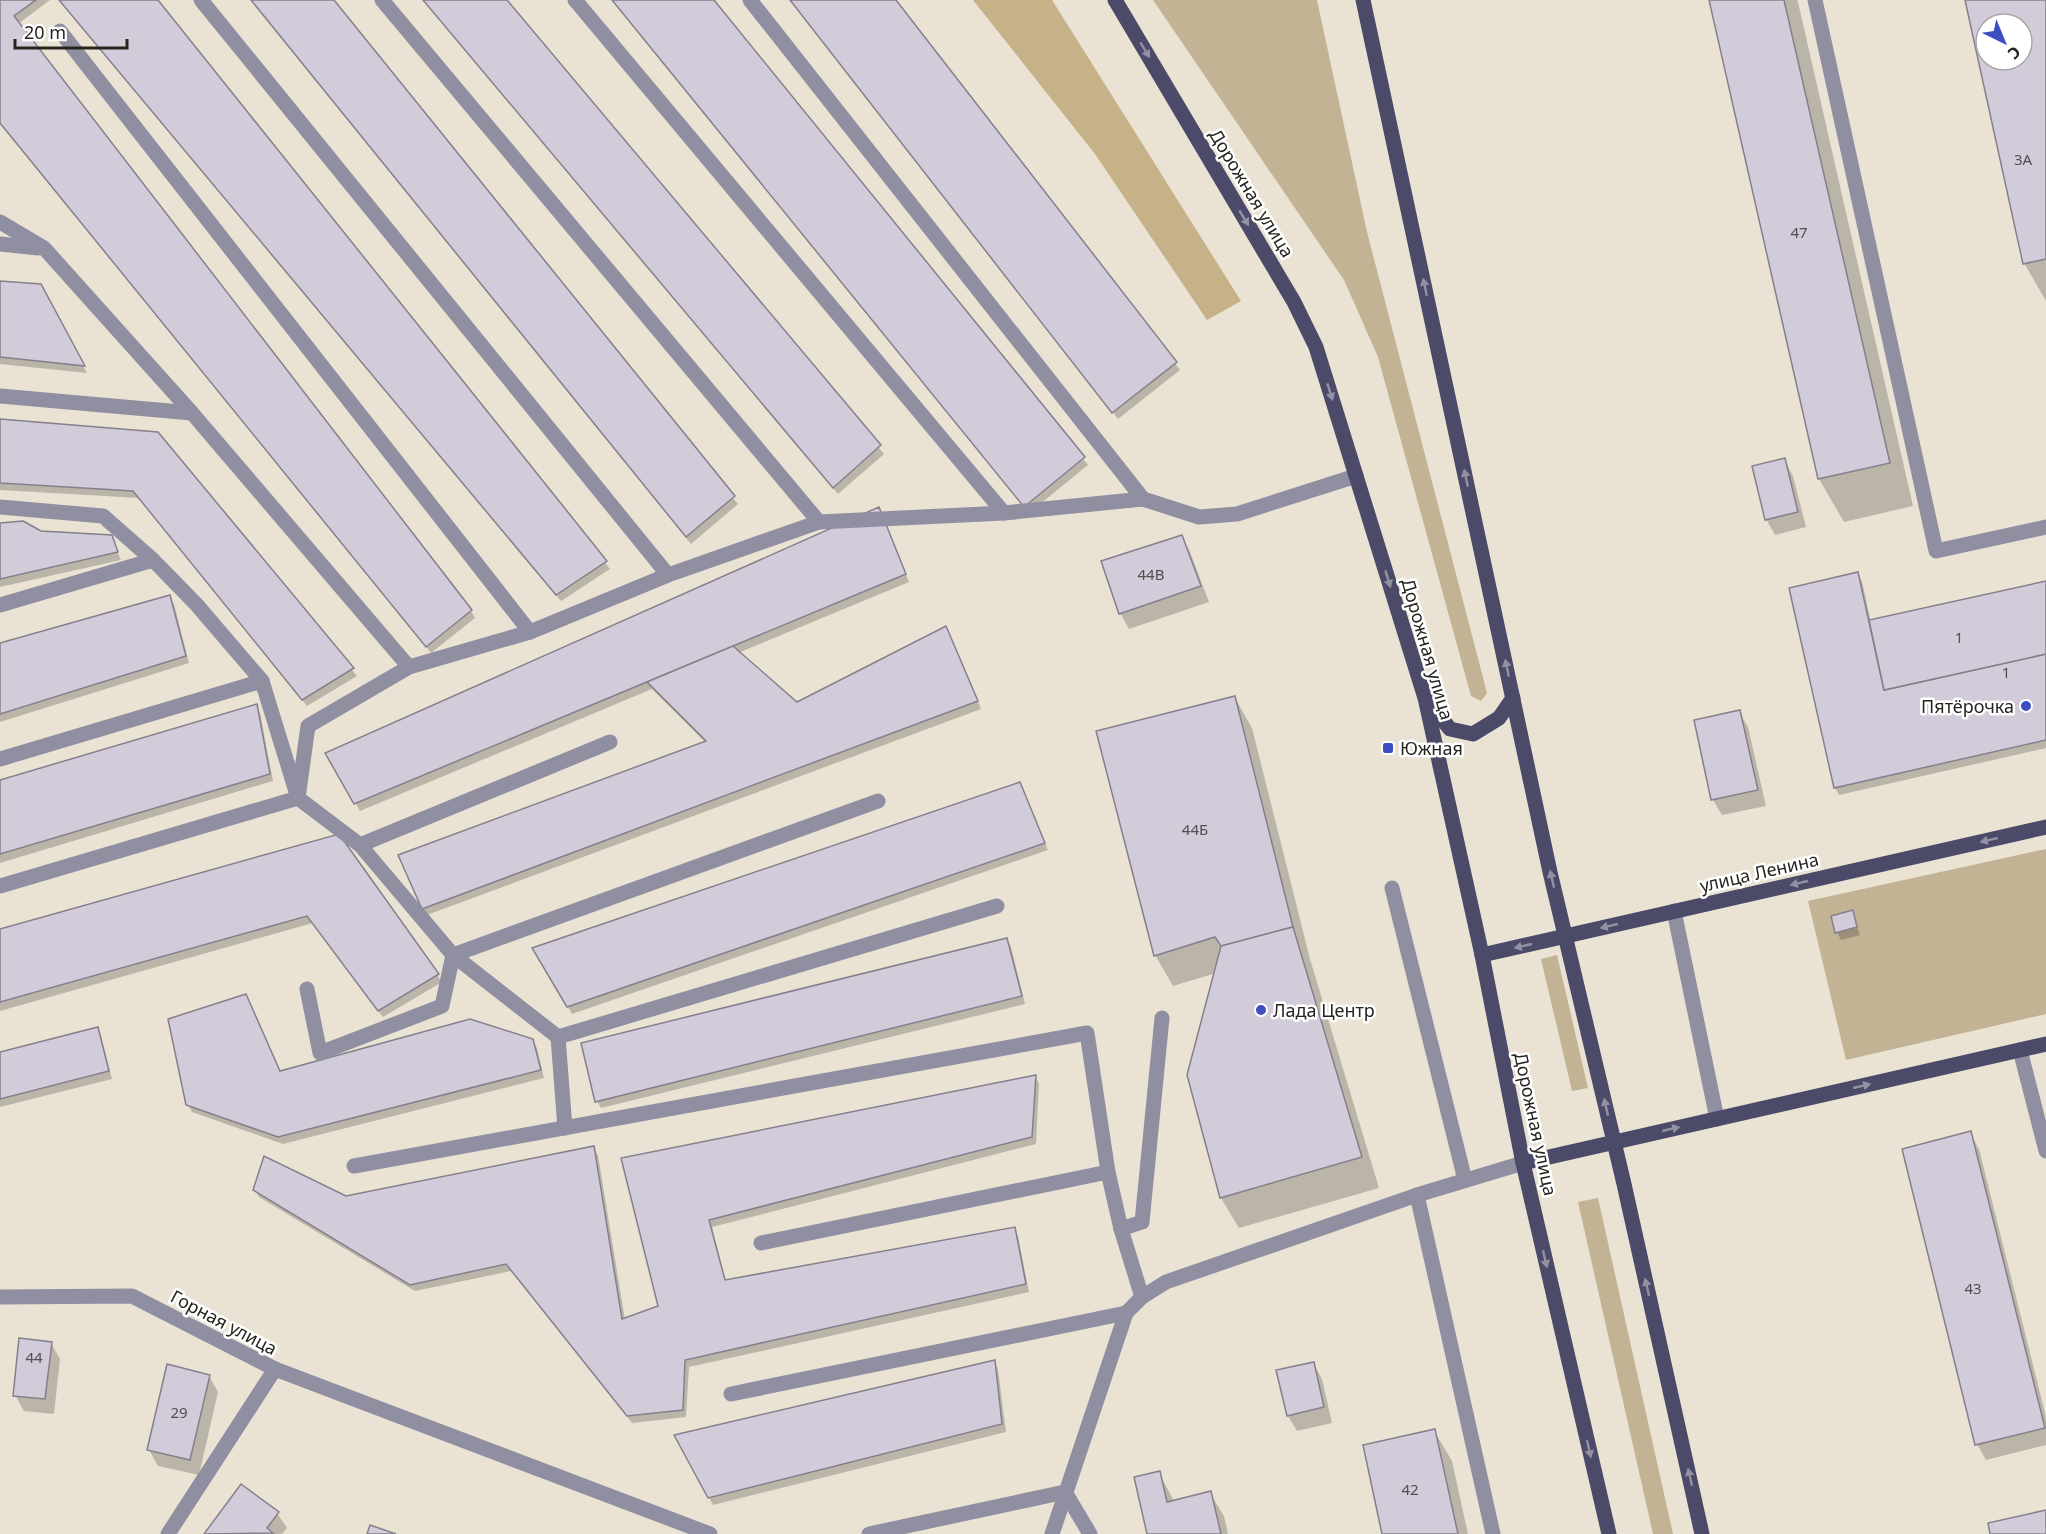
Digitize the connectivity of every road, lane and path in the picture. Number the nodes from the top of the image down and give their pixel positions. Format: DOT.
graph roads {
  1 [pos="201,0"];
  2 [pos="382,0"];
  3 [pos="575,0"];
  4 [pos="750,0"];
  5 [pos="1115,0"];
  6 [pos="1363,0"];
  7 [pos="1815,0"];
  8 [pos="60,31"];
  9 [pos="0,222"];
  10 [pos="0,244"];
  11 [pos="44,248"];
  12 [pos="0,396"];
  13 [pos="192,412"];
  14 [pos="1356,476"];
  15 [pos="1143,499"];
  16 [pos="0,507"];
  17 [pos="1004,513"];
  18 [pos="819,522"];
  19 [pos="2046,527"];
  20 [pos="153,560"];
  21 [pos="668,575"];
  22 [pos="0,605"];
  23 [pos="530,632"];
  24 [pos="409,667"];
  25 [pos="262,681"];
  26 [pos="1425,698"];
  27 [pos="1513,698"];
  28 [pos="610,742"];
  29 [pos="0,759"];
  30 [pos="298,798"];
  31 [pos="878,801"];
  32 [pos="2046,827"];
  33 [pos="360,845"];
  34 [pos="0,886"];
  35 [pos="1392,888"];
  36 [pos="997,906"];
  37 [pos="1674,911"];
  38 [pos="1565,936"];
  39 [pos="453,955"];
  40 [pos="1482,955"];
  41 [pos="307,988"];
  42 [pos="1162,1018"];
  43 [pos="558,1037"];
  44 [pos="2046,1044"];
  45 [pos="2020,1050"];
  46 [pos="1717,1119"];
  47 [pos="565,1128"];
  48 [pos="1614,1142"];
  49 [pos="2046,1151"];
  50 [pos="1523,1163"];
  51 [pos="354,1166"];
  52 [pos="1108,1172"];
  53 [pos="1465,1180"];
  54 [pos="1417,1195"];
  55 [pos="1121,1228"];
  56 [pos="760,1243"];
  57 [pos="0,1297"];
  58 [pos="1142,1297"];
  59 [pos="1126,1313"];
  60 [pos="275,1369"];
  61 [pos="731,1394"];
  62 [pos="1065,1492"];
  63 [pos="168,1534"];
  64 [pos="710,1534"];
  65 [pos="869,1534"];
  66 [pos="1052,1534"];
  67 [pos="1090,1534"];
  68 [pos="1493,1534"];
  69 [pos="1609,1534"];
  70 [pos="1702,1534"];
  1 -- 21 [label="street"];
  2 -- 18 [label="street"];
  3 -- 17 [label="street"];
  4 -- 15 [label="street"];
  5 -- 14 [label="main road, Дорожная улица, one-way"];
  27 -- 6 [label="main road, one-way"];
  7 -- 19 [label="street"];
  8 -- 23 [label="street"];
  9 -- 11 [label="street"];
  10 -- 11 [label="street"];
  11 -- 13 [label="street"];
  12 -- 13 [label="street"];
  13 -- 24 [label="street"];
  14 -- 15 [label="street"];
  14 -- 26 [label="main road, Дорожная улица, one-way"];
  15 -- 17 [label="street"];
  16 -- 20 [label="street"];
  17 -- 18 [label="street"];
  18 -- 21 [label="street"];
  20 -- 22 [label="street"];
  20 -- 25 [label="street"];
  21 -- 23 [label="street"];
  23 -- 24 [label="street"];
  24 -- 30 [label="street"];
  25 -- 29 [label="street"];
  25 -- 30 [label="street"];
  26 -- 27 [label="main road"];
  26 -- 40 [label="main road, Дорожная улица"];
  38 -- 27 [label="main road, one-way"];
  28 -- 33 [label="street"];
  30 -- 33 [label="street"];
  30 -- 34 [label="street"];
  31 -- 39 [label="street"];
  32 -- 37 [label="main road, улица Ленина, one-way"];
  33 -- 39 [label="street"];
  35 -- 53 [label="street"];
  36 -- 43 [label="street"];
  37 -- 38 [label="main road, улица Ленина, one-way"];
  37 -- 46 [label="street"];
  38 -- 40 [label="main road, улица Ленина, one-way"];
  48 -- 38 [label="main road, one-way"];
  39 -- 41 [label="street"];
  39 -- 43 [label="street"];
  40 -- 50 [label="main road, Дорожная улица"];
  42 -- 55 [label="street"];
  43 -- 47 [label="street"];
  44 -- 45 [label="main road"];
  46 -- 45 [label="main road, one-way"];
  45 -- 49 [label="street"];
  48 -- 46 [label="main road, one-way"];
  47 -- 51 [label="street"];
  47 -- 52 [label="street"];
  48 -- 50 [label="main road"];
  70 -- 48 [label="main road, one-way"];
  50 -- 53 [label="street"];
  50 -- 69 [label="main road, Дорожная улица, one-way"];
  52 -- 55 [label="street"];
  52 -- 56 [label="street"];
  53 -- 54 [label="street"];
  54 -- 58 [label="street"];
  54 -- 68 [label="street"];
  55 -- 58 [label="street"];
  57 -- 60 [label="street, Горная улица"];
  58 -- 59 [label="street"];
  59 -- 61 [label="street"];
  59 -- 62 [label="street"];
  60 -- 63 [label="street, Горная улица"];
  60 -- 64 [label="street"];
  62 -- 65 [label="street"];
  62 -- 66 [label="street"];
  62 -- 67 [label="street"];
}
